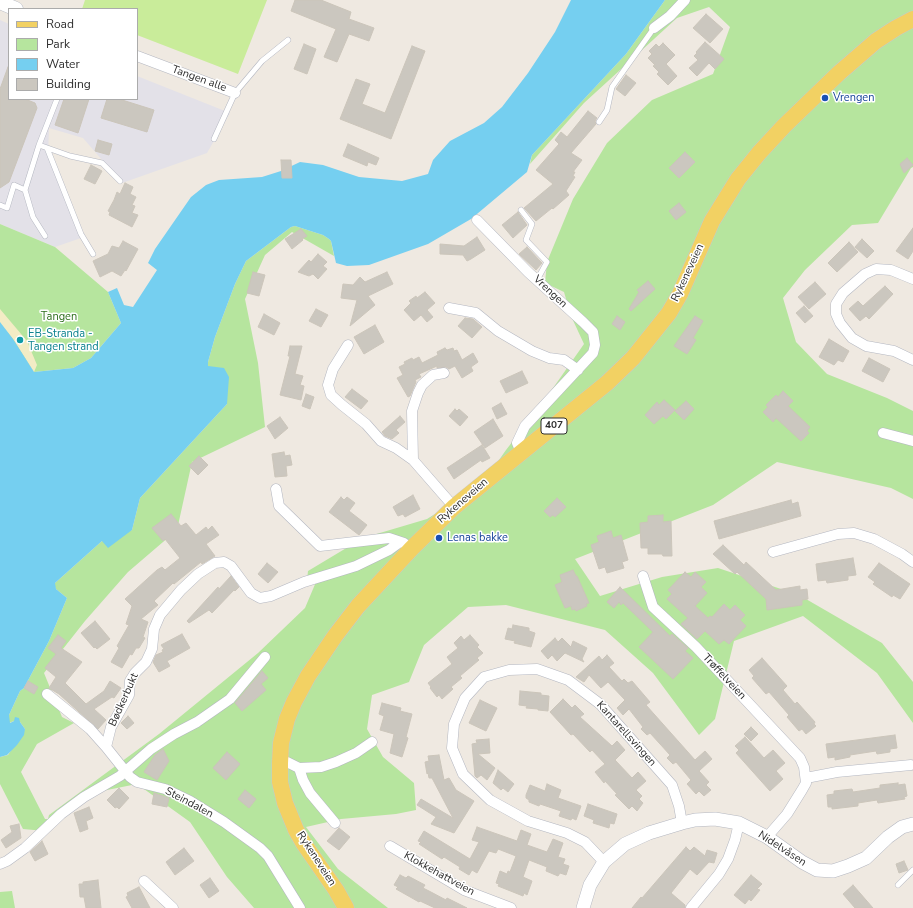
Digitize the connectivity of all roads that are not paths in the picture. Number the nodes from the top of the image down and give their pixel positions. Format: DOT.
graph roads {
  1 [pos="685,0"];
  2 [pos="0,4"];
  3 [pos="13,8"];
  4 [pos="913,19"];
  5 [pos="654,28"];
  6 [pos="288,40"];
  7 [pos="138,56"];
  8 [pos="235,93"];
  9 [pos="57,100"];
  10 [pos="599,122"];
  11 [pos="214,139"];
  12 [pos="39,145"];
  13 [pos="47,148"];
  14 [pos="120,181"];
  15 [pos="25,190"];
  16 [pos="0,205"];
  17 [pos="520,210"];
  18 [pos="477,220"];
  19 [pos="45,236"];
  20 [pos="93,254"];
  21 [pos="913,279"];
  22 [pos="537,280"];
  23 [pos="449,308"];
  24 [pos="348,345"];
  25 [pos="913,360"];
  26 [pos="578,370"];
  27 [pos="444,373"];
  28 [pos="883,433"];
  29 [pos="913,441"];
  30 [pos="521,452"];
  31 [pos="413,460"];
  32 [pos="276,489"];
  33 [pos="454,507"];
  34 [pos="406,545"];
  35 [pos="772,552"];
  36 [pos="913,562"];
  37 [pos="643,576"];
  38 [pos="264,657"];
  39 [pos="47,694"];
  40 [pos="372,742"];
  41 [pos="106,747"];
  42 [pos="280,763"];
  43 [pos="911,765"];
  44 [pos="299,768"];
  45 [pos="124,771"];
  46 [pos="806,778"];
  47 [pos="335,823"];
  48 [pos="682,823"];
  49 [pos="739,824"];
  50 [pos="913,824"];
  51 [pos="767,837"];
  52 [pos="390,846"];
  53 [pos="604,862"];
  54 [pos="0,864"];
  55 [pos="913,870"];
  56 [pos="144,881"];
  57 [pos="898,886"];
  58 [pos="173,908"];
  59 [pos="300,908"];
  60 [pos="346,908"];
  61 [pos="511,908"];
  62 [pos="583,908"];
  63 [pos="691,908"];
  1 -- 5 [label="street"];
  2 -- 3 [label="main road"];
  4 -- 30 [label="main road, Rykeneveien / 407"];
  5 -- 10 [label="lane"];
  6 -- 8 [label="lane, Tangen alle"];
  7 -- 8 [label="street, Tangen alle"];
  8 -- 11 [label="lane"];
  9 -- 12 [label="lane"];
  12 -- 13 [label="lane"];
  12 -- 15 [label="lane"];
  13 -- 14 [label="lane"];
  13 -- 20 [label="lane"];
  15 -- 16 [label="lane"];
  15 -- 19 [label="lane"];
  17 -- 22 [label="lane"];
  18 -- 22 [label="street, Vrengen"];
  21 -- 25 [label="street"];
  22 -- 26 [label="street, Vrengen"];
  23 -- 26 [label="street"];
  24 -- 31 [label="street"];
  26 -- 30 [label="street, Vrengen"];
  27 -- 31 [label="street"];
  28 -- 29 [label="street"];
  30 -- 33 [label="main road, Rykeneveien / 407"];
  31 -- 33 [label="street"];
  32 -- 34 [label="street"];
  33 -- 34 [label="main road, Rykeneveien / 407"];
  34 -- 41 [label="street, Bødkerbukt"];
  34 -- 42 [label="main road, Rykeneveien / 407"];
  35 -- 36 [label="street"];
  37 -- 46 [label="street, Trøffelveien"];
  38 -- 45 [label="street"];
  39 -- 41 [label="street"];
  40 -- 44 [label="street"];
  41 -- 45 [label="street"];
  42 -- 44 [label="street"];
  42 -- 60 [label="main road, Rykeneveien / 407"];
  43 -- 46 [label="street"];
  44 -- 47 [label="street"];
  45 -- 54 [label="street"];
  45 -- 59 [label="street, Steindalen"];
  46 -- 51 [label="street"];
  48 -- 49 [label="street, Nidelvåsen"];
  48 -- 53 [label="street, Nidelvåsen"];
  48 -- 53 [label="street, Kantarellsvingen"];
  49 -- 51 [label="street, Nidelvåsen"];
  49 -- 63 [label="street"];
  50 -- 51 [label="street, Nidelvåsen"];
  52 -- 61 [label="street, Klokkehattveien"];
  53 -- 62 [label="street, Nidelvåsen"];
  55 -- 57 [label="lane"];
  56 -- 58 [label="street"];
}
